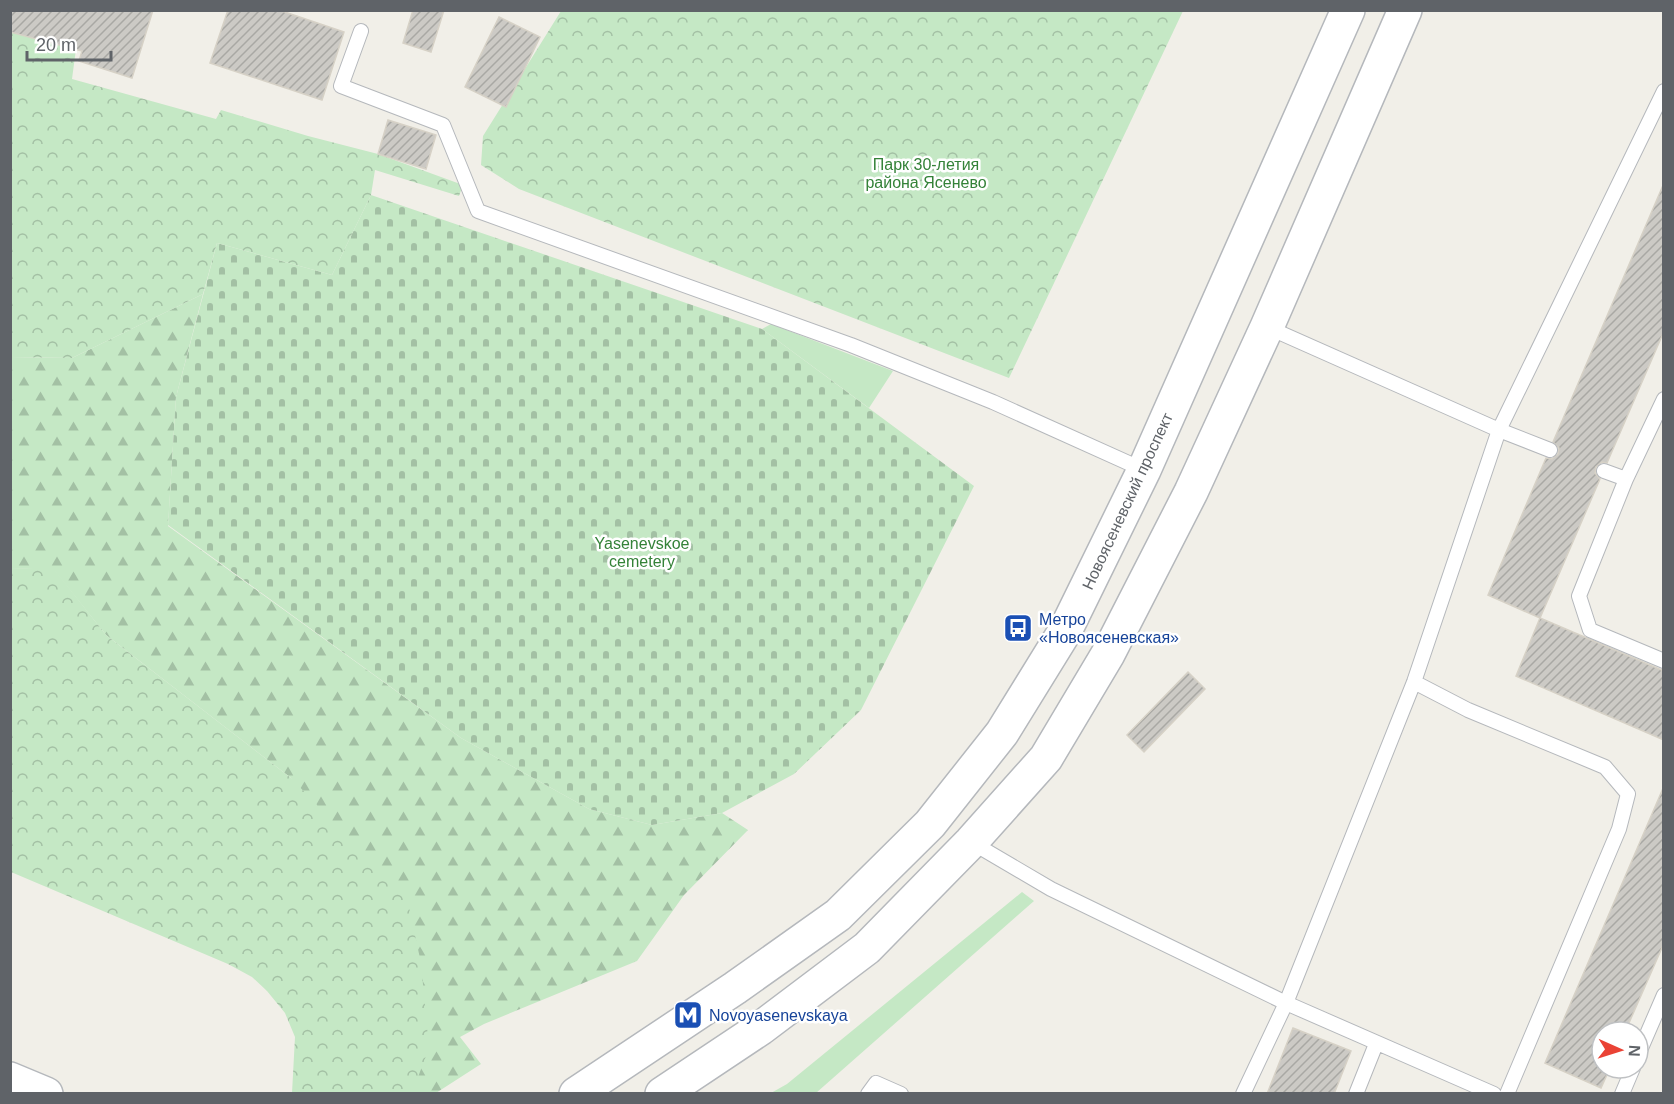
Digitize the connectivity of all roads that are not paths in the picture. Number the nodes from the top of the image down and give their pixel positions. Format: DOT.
graph roads {
  1 [pos="1348,10"];
  2 [pos="1405,10"];
  3 [pos="361,31"];
  4 [pos="1664,91"];
  5 [pos="1267,327"];
  6 [pos="1663,402"];
  7 [pos="1499,430"];
  8 [pos="1550,450"];
  9 [pos="1143,470"];
  10 [pos="1604,471"];
  11 [pos="1626,479"];
  12 [pos="1664,661"];
  13 [pos="1414,682"];
  14 [pos="971,842"];
  15 [pos="1664,995"];
  16 [pos="1286,1003"];
  17 [pos="1650,1027"];
  18 [pos="1376,1044"];
  19 [pos="10,1079"];
  20 [pos="1628,1080"];
  21 [pos="46,1094"];
  22 [pos="576,1094"];
  23 [pos="662,1094"];
  24 [pos="868,1094"];
  25 [pos="901,1094"];
  26 [pos="1243,1094"];
  27 [pos="1356,1094"];
  28 [pos="1494,1094"];
  29 [pos="1507,1094"];
  30 [pos="1622,1094"];
  1 -- 9 [label="street, Новоясеневский проспект"];
  2 -- 5 [label="street"];
  3 -- 9 [label="lane"];
  4 -- 7 [label="lane"];
  5 -- 7 [label="lane"];
  5 -- 14 [label="street"];
  6 -- 11 [label="lane"];
  7 -- 8 [label="lane"];
  7 -- 13 [label="lane"];
  9 -- 22 [label="street, Новоясеневский проспект"];
  10 -- 11 [label="lane"];
  11 -- 12 [label="lane"];
  13 -- 16 [label="lane"];
  13 -- 29 [label="lane"];
  14 -- 16 [label="lane"];
  14 -- 23 [label="street"];
  15 -- 17 [label="lane"];
  16 -- 18 [label="lane"];
  16 -- 26 [label="lane"];
  18 -- 27 [label="lane"];
  18 -- 28 [label="lane"];
  19 -- 21 [label="street"];
  20 -- 30 [label="lane"];
  24 -- 25 [label="lane"];
}
